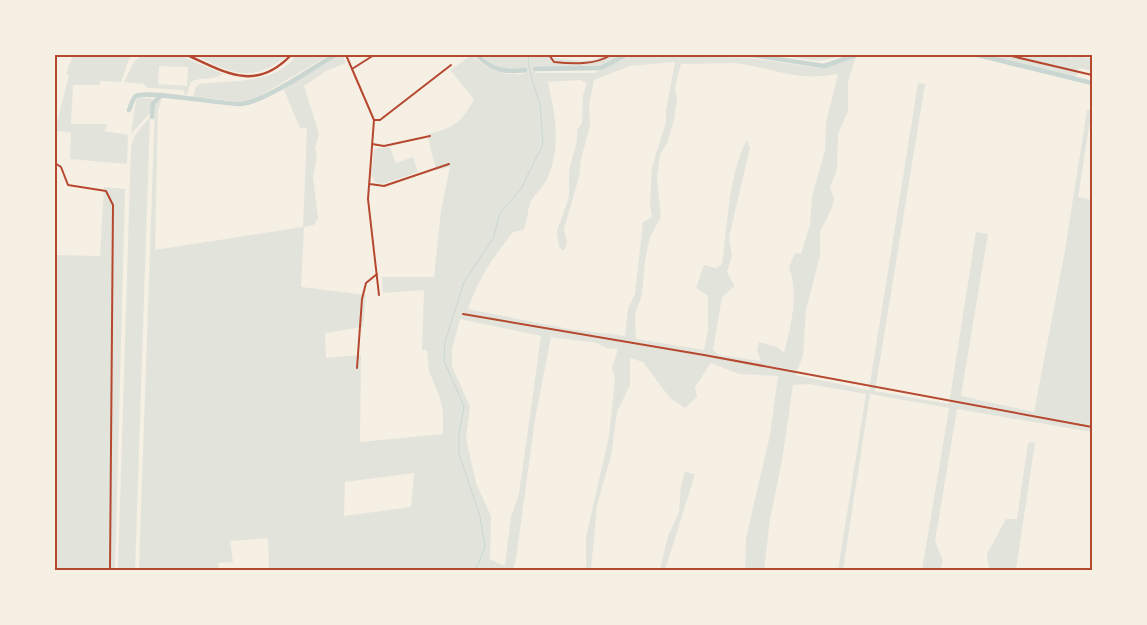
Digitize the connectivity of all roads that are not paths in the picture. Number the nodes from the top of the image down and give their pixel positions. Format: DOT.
graph roads {
  1 [pos="187,55"];
  2 [pos="291,55"];
  3 [pos="346,55"];
  4 [pos="374,55"];
  5 [pos="549,55"];
  6 [pos="611,55"];
  7 [pos="792,55"];
  8 [pos="813,55"];
  9 [pos="1007,55"];
  10 [pos="451,64"];
  11 [pos="352,69"];
  12 [pos="1092,75"];
  13 [pos="374,120"];
  14 [pos="430,136"];
  15 [pos="372,144"];
  16 [pos="55,163"];
  17 [pos="449,164"];
  18 [pos="369,184"];
  19 [pos="378,273"];
  20 [pos="379,294"];
  21 [pos="463,314"];
  22 [pos="357,368"];
  23 [pos="1092,427"];
  24 [pos="110,570"];
  1 -- 2 [label="street"];
  3 -- 11 [label="street"];
  4 -- 11 [label="street"];
  5 -- 6 [label="street"];
  7 -- 8 [label="street"];
  9 -- 12 [label="street"];
  10 -- 13 [label="street"];
  11 -- 13 [label="street"];
  13 -- 15 [label="street"];
  14 -- 15 [label="street"];
  15 -- 18 [label="street"];
  16 -- 24 [label="street"];
  17 -- 18 [label="street"];
  18 -- 19 [label="street"];
  19 -- 20 [label="street"];
  19 -- 22 [label="street"];
  21 -- 23 [label="street"];
}
